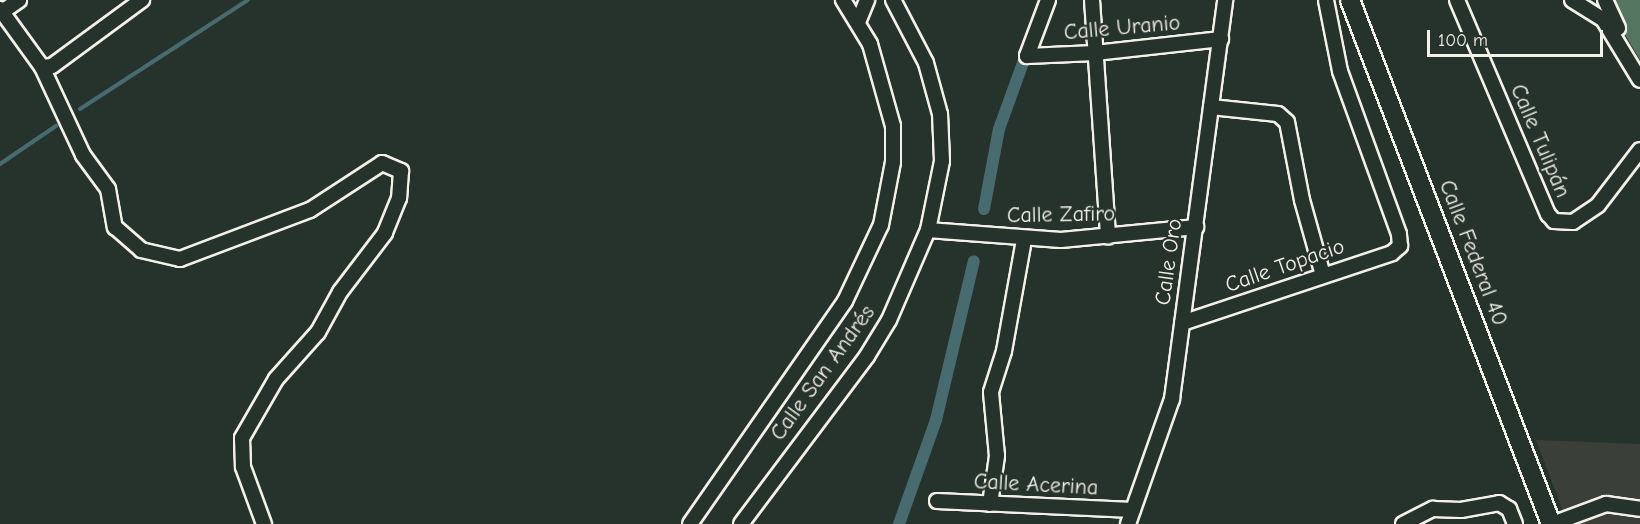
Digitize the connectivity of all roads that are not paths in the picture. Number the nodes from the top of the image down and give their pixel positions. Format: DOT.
graph roads {
  1 [pos="19,0"];
  2 [pos="142,0"];
  3 [pos="843,0"];
  4 [pos="867,0"];
  5 [pos="892,0"];
  6 [pos="1048,0"];
  7 [pos="1092,0"];
  8 [pos="1225,0"];
  9 [pos="1326,0"];
  10 [pos="1350,0"];
  11 [pos="1457,0"];
  12 [pos="1572,0"];
  13 [pos="1605,0"];
  14 [pos="1,10"];
  15 [pos="859,20"];
  16 [pos="1221,39"];
  17 [pos="1095,53"];
  18 [pos="1640,66"];
  19 [pos="42,67"];
  20 [pos="1640,80"];
  21 [pos="1211,106"];
  22 [pos="1640,150"];
  23 [pos="1196,227"];
  24 [pos="928,230"];
  25 [pos="1108,236"];
  26 [pos="1024,240"];
  27 [pos="1323,275"];
  28 [pos="1182,323"];
  29 [pos="937,501"];
  30 [pos="990,504"];
  31 [pos="1640,509"];
  32 [pos="1133,510"];
  33 [pos="264,524"];
  34 [pos="690,524"];
  35 [pos="741,524"];
  36 [pos="1128,524"];
  37 [pos="1403,524"];
  38 [pos="1515,524"];
  39 [pos="1552,524"];
  1 -- 14 [label="street"];
  2 -- 19 [label="street"];
  3 -- 15 [label="street"];
  4 -- 15 [label="street"];
  5 -- 24 [label="street, Calle San Andrés"];
  6 -- 17 [label="street, Calle Uranio"];
  7 -- 17 [label="street"];
  8 -- 16 [label="street, Calle Oro"];
  9 -- 27 [label="street, Calle Topacio"];
  10 -- 39 [label="main road, Calle Federal 40"];
  11 -- 22 [label="street, Calle Tulipán"];
  12 -- 20 [label="street"];
  13 -- 18 [label="street"];
  14 -- 19 [label="street"];
  15 -- 34 [label="street"];
  16 -- 17 [label="street, Calle Uranio"];
  16 -- 21 [label="street, Calle Oro"];
  17 -- 25 [label="street"];
  19 -- 33 [label="street"];
  21 -- 23 [label="street, Calle Oro"];
  21 -- 27 [label="street"];
  23 -- 25 [label="street, Calle Zafiro"];
  23 -- 28 [label="street, Calle Oro"];
  24 -- 26 [label="street, Calle Zafiro"];
  24 -- 35 [label="street, Calle San Andrés"];
  25 -- 26 [label="street, Calle Zafiro"];
  26 -- 30 [label="street"];
  27 -- 28 [label="street, Calle Topacio"];
  28 -- 32 [label="street, Calle Oro"];
  29 -- 30 [label="street, Calle Acerina"];
  30 -- 32 [label="street, Calle Acerina"];
  31 -- 39 [label="street"];
  32 -- 36 [label="street, Calle Oro"];
  37 -- 38 [label="street"];
}
